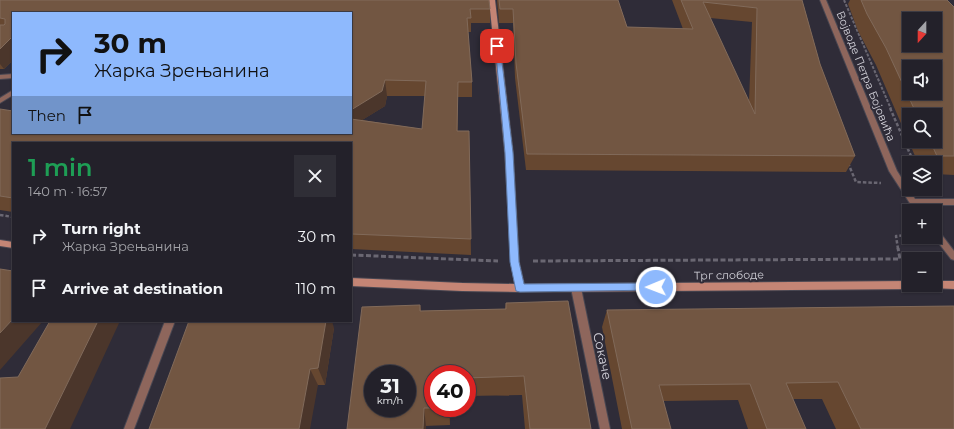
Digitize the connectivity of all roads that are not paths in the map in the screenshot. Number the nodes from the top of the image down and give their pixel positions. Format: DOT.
graph roads {
  1 [pos="492,0"];
  2 [pos="823,0"];
  3 [pos="12,76"];
  4 [pos="0,77"];
  5 [pos="12,93"];
  6 [pos="0,101"];
  7 [pos="913,202"];
  8 [pos="954,202"];
  9 [pos="942,241"];
  10 [pos="0,243"];
  11 [pos="12,245"];
  12 [pos="954,257"];
  13 [pos="352,282"];
  14 [pos="902,285"];
  15 [pos="942,285"];
  16 [pos="954,285"];
  17 [pos="520,288"];
  18 [pos="576,288"];
  19 [pos="170,322"];
  20 [pos="129,429"];
  21 [pos="605,429"];
  1 -- 17 [label="street"];
  2 -- 7 [label="street, Војводе Петра Бојовића"];
  3 -- 4 [label="street"];
  5 -- 6 [label="street"];
  7 -- 8 [label="street"];
  9 -- 12 [label="street"];
  10 -- 11 [label="street"];
  13 -- 17 [label="street, Трг слободе"];
  14 -- 18 [label="street, Трг слободе"];
  15 -- 16 [label="street"];
  17 -- 18 [label="street, Трг слободе"];
  18 -- 21 [label="street, Сокаче"];
  19 -- 20 [label="street"];
}
